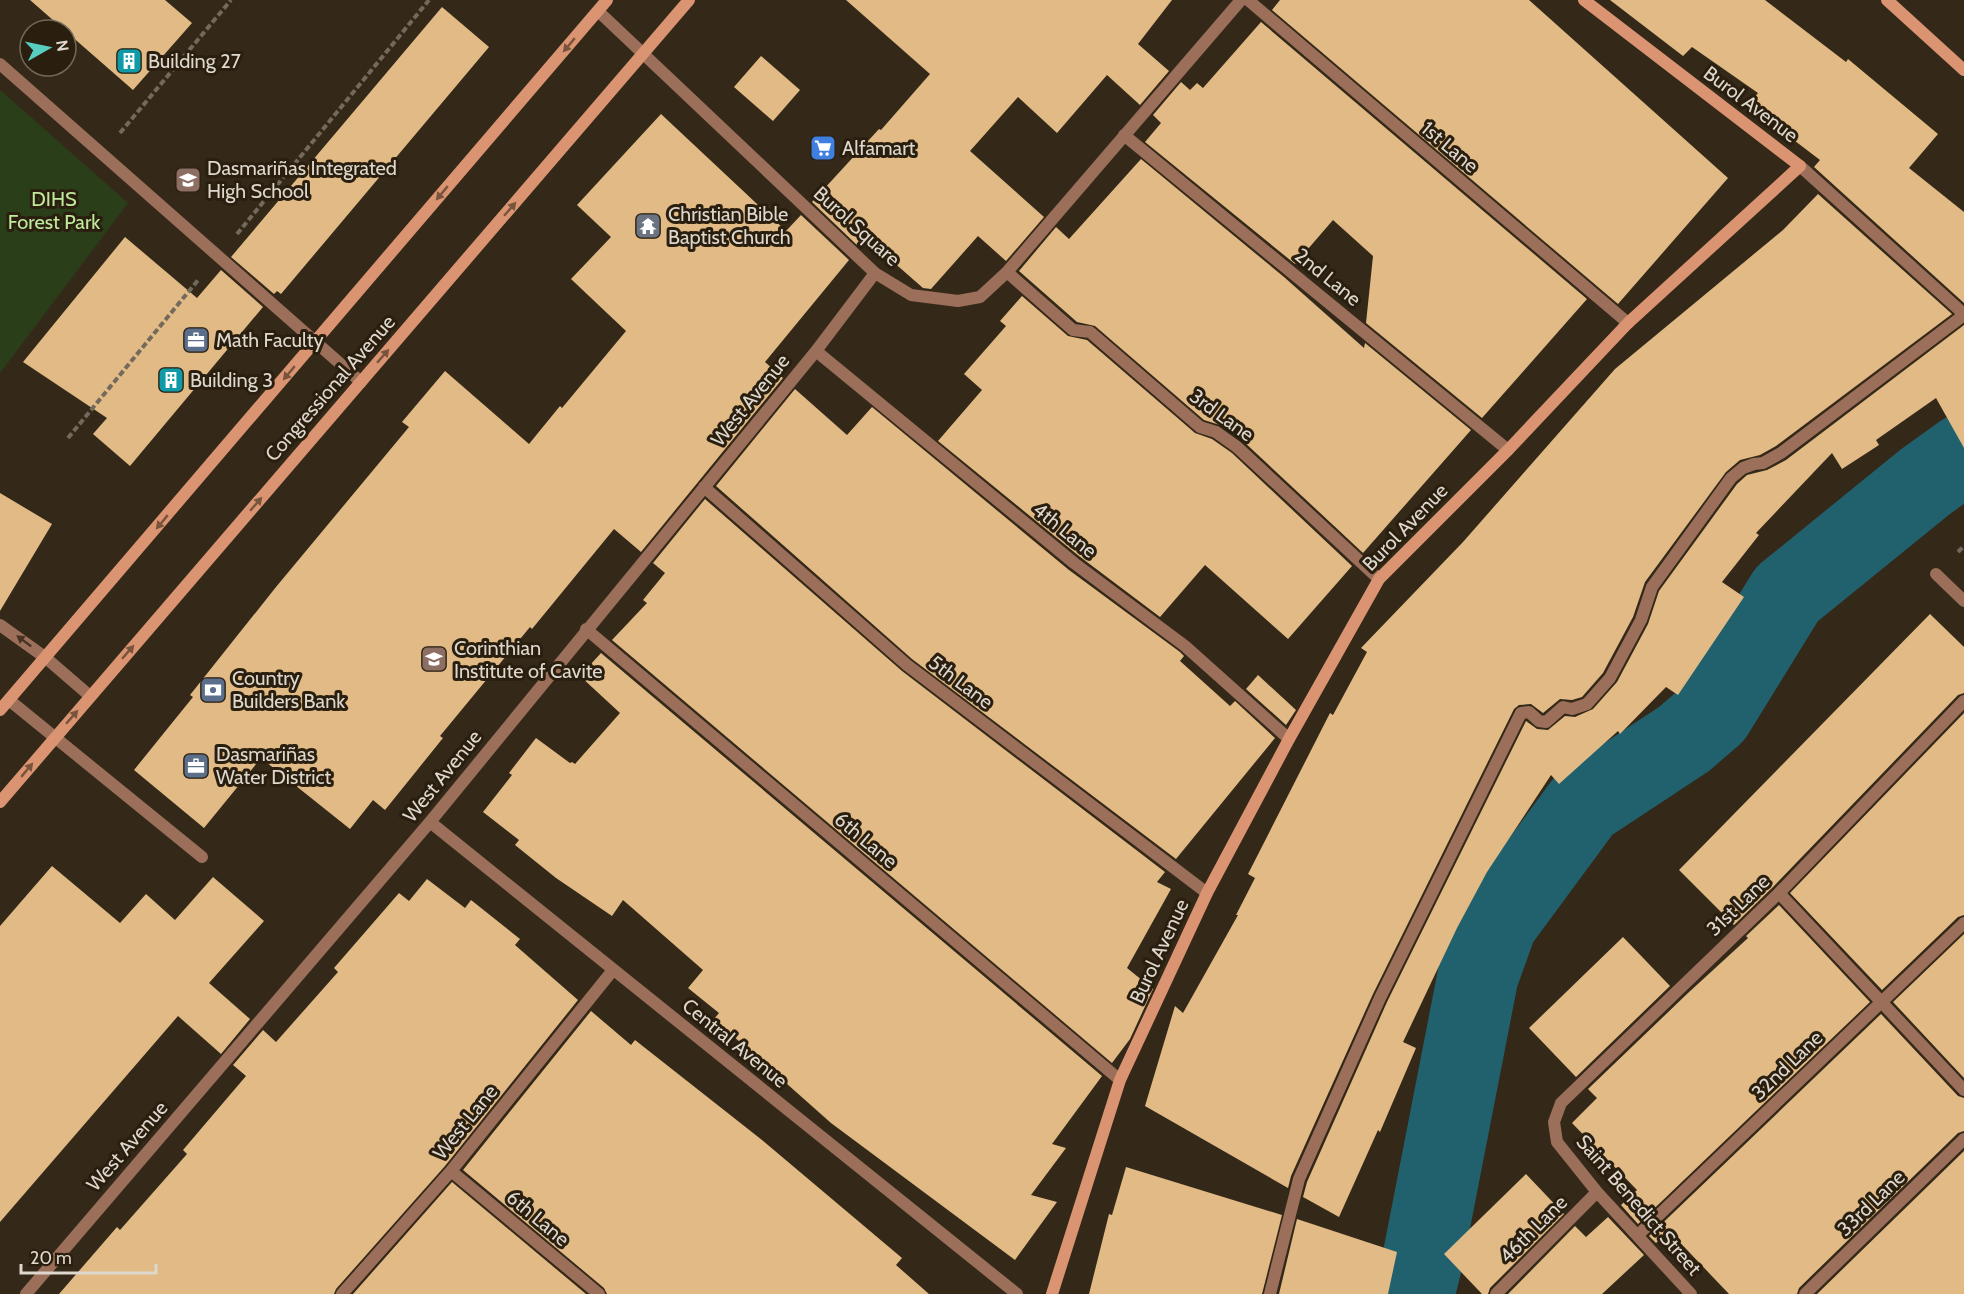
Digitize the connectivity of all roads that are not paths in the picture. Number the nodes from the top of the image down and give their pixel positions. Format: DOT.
graph roads {
  1 [pos="607,0"];
  2 [pos="689,0"];
  3 [pos="1241,0"];
  4 [pos="1248,0"];
  5 [pos="1584,0"];
  6 [pos="1887,0"];
  7 [pos="598,11"];
  8 [pos="644,53"];
  9 [pos="0,64"];
  10 [pos="1964,70"];
  11 [pos="1124,135"];
  12 [pos="1800,166"];
  13 [pos="1007,272"];
  14 [pos="875,273"];
  15 [pos="1964,314"];
  16 [pos="1628,323"];
  17 [pos="316,342"];
  18 [pos="816,351"];
  19 [pos="361,382"];
  20 [pos="1508,450"];
  21 [pos="704,487"];
  22 [pos="1936,574"];
  23 [pos="1379,579"];
  24 [pos="1964,601"];
  25 [pos="0,625"];
  26 [pos="586,630"];
  27 [pos="46,658"];
  28 [pos="90,696"];
  29 [pos="9,700"];
  30 [pos="1964,701"];
  31 [pos="0,710"];
  32 [pos="54,738"];
  33 [pos="1289,740"];
  34 [pos="0,802"];
  35 [pos="430,822"];
  36 [pos="202,857"];
  37 [pos="1207,893"];
  38 [pos="1779,893"];
  39 [pos="1964,923"];
  40 [pos="613,970"];
  41 [pos="1883,1001"];
  42 [pos="1120,1080"];
  43 [pos="1964,1090"];
  44 [pos="1964,1139"];
  45 [pos="1557,1142"];
  46 [pos="452,1171"];
  47 [pos="1598,1192"];
  48 [pos="1638,1235"];
  49 [pos="26,1294"];
  50 [pos="342,1294"];
  51 [pos="599,1294"];
  52 [pos="1017,1294"];
  53 [pos="1052,1294"];
  54 [pos="1270,1294"];
  55 [pos="1496,1294"];
  56 [pos="1691,1294"];
  57 [pos="1805,1294"];
  1 -- 7 [label="main road, Congressional Avenue"];
  2 -- 8 [label="main road, Congressional Avenue"];
  3 -- 11 [label="street, Burol Square"];
  4 -- 16 [label="street, 1st Lane"];
  5 -- 12 [label="main road, Burol Avenue"];
  6 -- 10 [label="main road"];
  7 -- 8 [label="street, Burol Square"];
  7 -- 17 [label="main road, Congressional Avenue, one-way"];
  8 -- 14 [label="street, Burol Square"];
  19 -- 8 [label="main road, Congressional Avenue, one-way"];
  9 -- 17 [label="street"];
  11 -- 13 [label="street, Burol Square"];
  11 -- 20 [label="street, 2nd Lane"];
  12 -- 15 [label="street"];
  12 -- 16 [label="main road, Burol Avenue"];
  13 -- 14 [label="street, Burol Square"];
  13 -- 23 [label="street, 3rd Lane"];
  14 -- 18 [label="street, West Avenue"];
  15 -- 54 [label="street"];
  16 -- 20 [label="main road, Burol Avenue"];
  17 -- 19 [label="street"];
  17 -- 27 [label="main road, Congressional Avenue, one-way"];
  18 -- 21 [label="street, West Avenue"];
  18 -- 33 [label="street, 4th Lane"];
  28 -- 19 [label="main road, Congressional Avenue, one-way"];
  20 -- 23 [label="main road, Burol Avenue"];
  21 -- 26 [label="street, West Avenue"];
  21 -- 37 [label="street, 5th Lane"];
  22 -- 24 [label="street"];
  23 -- 33 [label="main road, Burol Avenue"];
  27 -- 25 [label="street, one-way"];
  26 -- 35 [label="street, West Avenue"];
  26 -- 42 [label="street, 6th Lane"];
  27 -- 28 [label="street"];
  27 -- 29 [label="main road, Congressional Avenue"];
  32 -- 28 [label="main road, Congressional Avenue, one-way"];
  29 -- 31 [label="main road, Congressional Avenue"];
  29 -- 32 [label="street"];
  30 -- 38 [label="street, 31st Lane"];
  34 -- 32 [label="main road, Congressional Avenue, one-way"];
  32 -- 36 [label="street"];
  33 -- 37 [label="main road, Burol Avenue"];
  35 -- 40 [label="street, Central Avenue"];
  35 -- 49 [label="street, West Avenue"];
  37 -- 42 [label="main road, Burol Avenue"];
  38 -- 41 [label="street"];
  38 -- 45 [label="street, 31st Lane"];
  39 -- 41 [label="street, 32nd Lane"];
  40 -- 46 [label="street, West Lane"];
  40 -- 52 [label="street, Central Avenue"];
  41 -- 43 [label="street"];
  41 -- 48 [label="street, 32nd Lane"];
  42 -- 53 [label="main road, Burol Avenue"];
  44 -- 57 [label="street, 33rd Lane"];
  45 -- 47 [label="street, Saint Benedict Street"];
  46 -- 50 [label="street, West Lane"];
  46 -- 51 [label="street, 6th Lane"];
  47 -- 48 [label="street, Saint Benedict Street"];
  47 -- 55 [label="street, 46th Lane"];
  48 -- 56 [label="street, Saint Benedict Street"];
}
